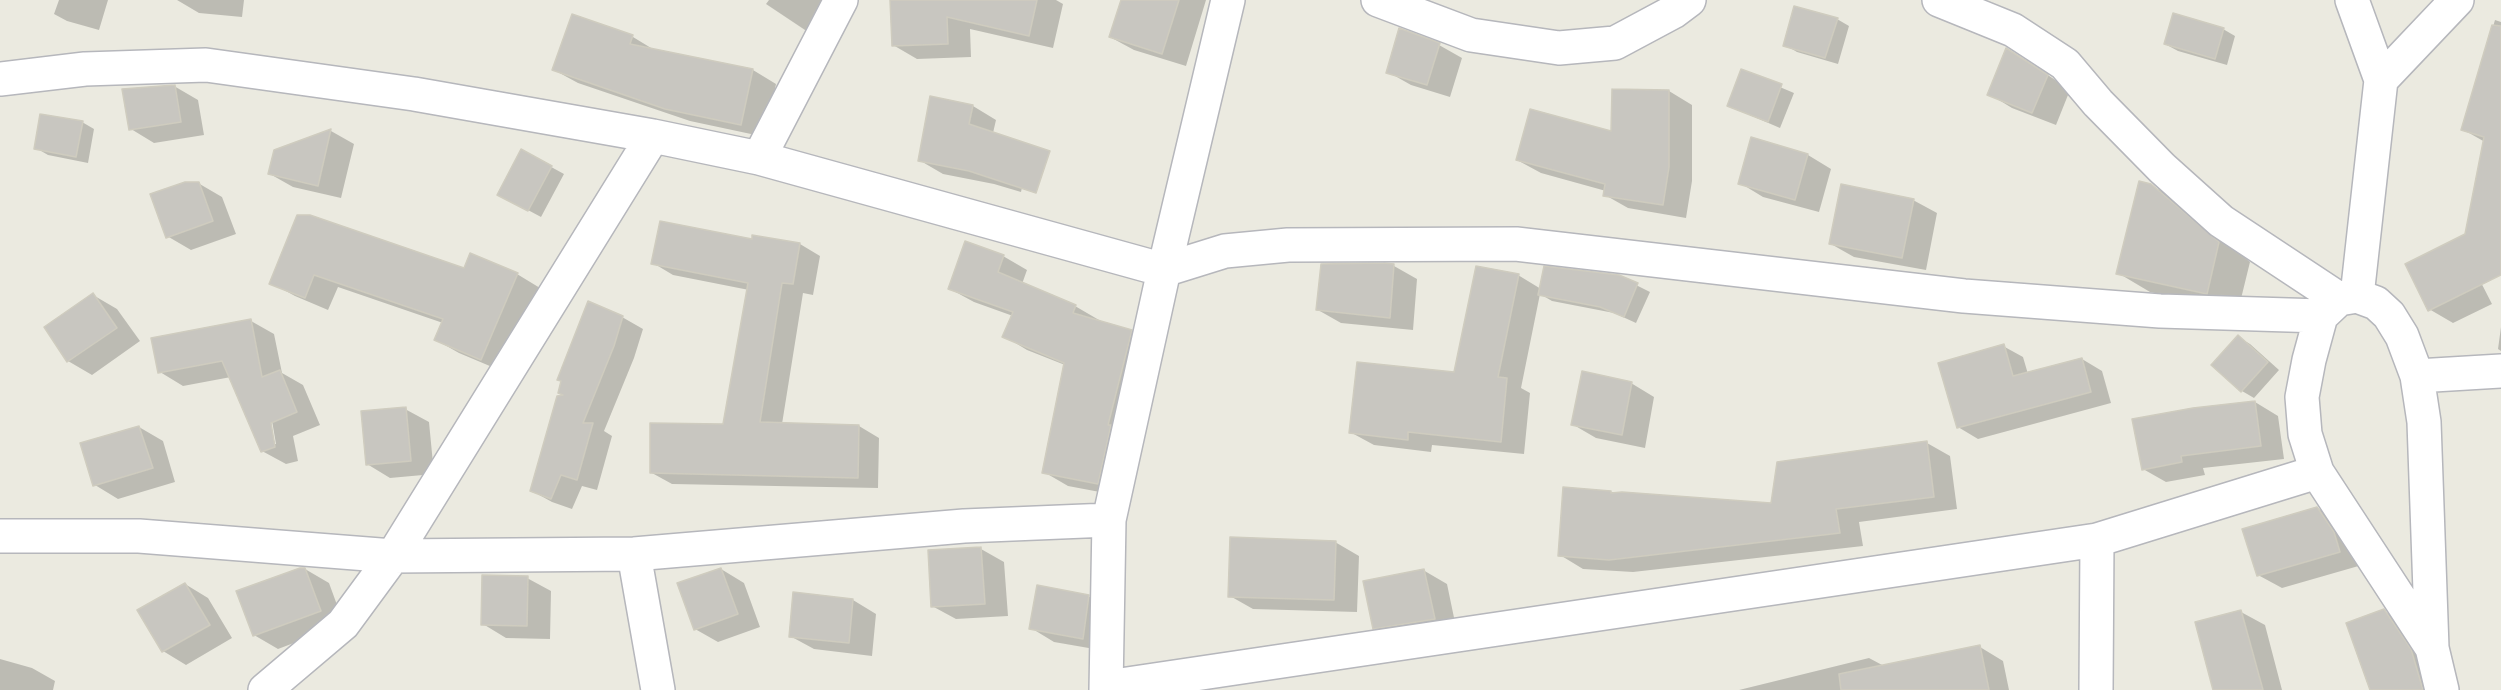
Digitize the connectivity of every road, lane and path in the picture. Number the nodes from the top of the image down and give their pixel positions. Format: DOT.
graph roads {
  1 [pos="841,0"];
  2 [pos="1228,0"];
  3 [pos="1378,0"];
  4 [pos="1689,0"];
  5 [pos="1939,0"];
  6 [pos="2352,0"];
  7 [pos="2457,0"];
  8 [pos="0,79"];
  9 [pos="2380,80"];
  10 [pos="653,136"];
  11 [pos="759,158"];
  12 [pos="1164,270"];
  13 [pos="2339,303"];
  14 [pos="2501,371"];
  15 [pos="2417,376"];
  16 [pos="2317,472"];
  17 [pos="1109,520"];
  18 [pos="0,536"];
  19 [pos="2097,540"];
  20 [pos="634,554"];
  21 [pos="393,556"];
  22 [pos="2432,648"];
  23 [pos="1106,689"];
  24 [pos="265,690"];
  25 [pos="658,690"];
  26 [pos="2096,690"];
  27 [pos="2442,690"];
  1 -- 11 [label="street"];
  2 -- 12 [label="street"];
  3 -- 4 [label="street"];
  5 -- 13 [label="street"];
  6 -- 9 [label="street"];
  7 -- 9 [label="street"];
  8 -- 10 [label="street"];
  9 -- 13 [label="street"];
  10 -- 11 [label="street"];
  10 -- 21 [label="street"];
  11 -- 12 [label="street"];
  12 -- 13 [label="street"];
  12 -- 17 [label="street"];
  13 -- 15 [label="street"];
  13 -- 16 [label="street"];
  14 -- 15 [label="street"];
  15 -- 22 [label="street"];
  16 -- 19 [label="street"];
  16 -- 22 [label="street"];
  17 -- 20 [label="street"];
  17 -- 23 [label="street"];
  18 -- 21 [label="street"];
  19 -- 23 [label="street"];
  19 -- 26 [label="street"];
  20 -- 21 [label="street"];
  20 -- 25 [label="street"];
  21 -- 24 [label="street"];
  22 -- 27 [label="street"];
}
